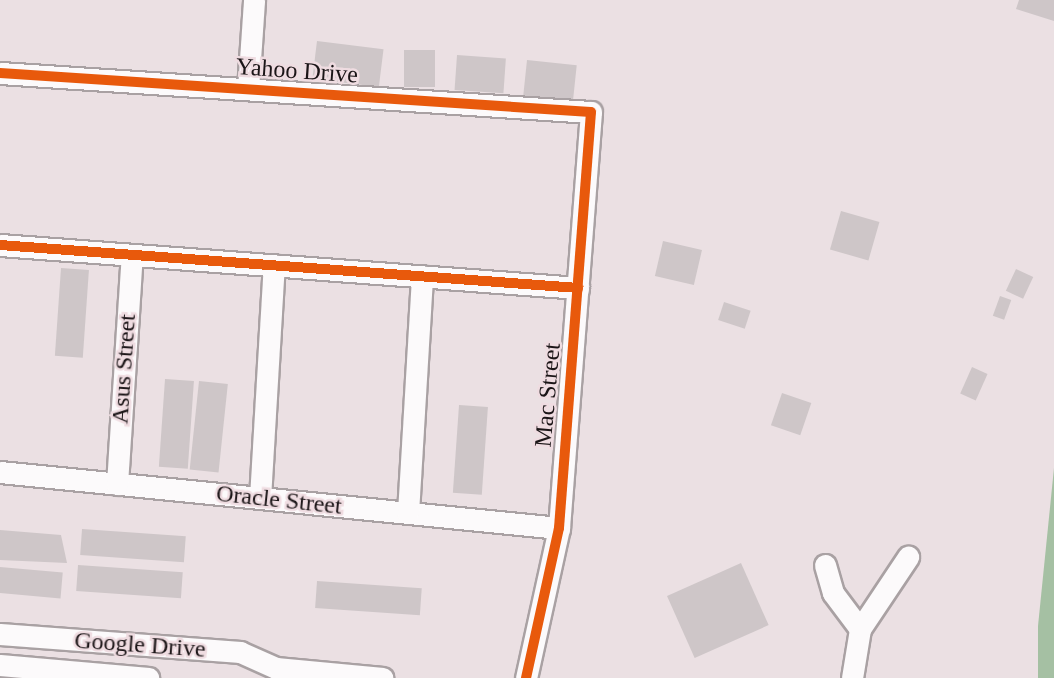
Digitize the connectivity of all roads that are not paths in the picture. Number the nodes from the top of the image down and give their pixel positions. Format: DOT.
graph roads {
  1 [pos="254,0"];
  2 [pos="0,73"];
  3 [pos="248,89"];
  4 [pos="591,112"];
  5 [pos="0,245"];
  6 [pos="132,255"];
  7 [pos="274,265"];
  8 [pos="422,276"];
  9 [pos="578,288"];
  10 [pos="0,472"];
  11 [pos="117,484"];
  12 [pos="260,498"];
  13 [pos="408,513"];
  14 [pos="559,528"];
  15 [pos="908,557"];
  16 [pos="825,565"];
  17 [pos="860,629"];
  18 [pos="0,634"];
  19 [pos="0,665"];
  20 [pos="275,673"];
  21 [pos="148,678"];
  22 [pos="254,678"];
  23 [pos="383,678"];
  24 [pos="526,678"];
  25 [pos="852,678"];
  1 -- 3 [label="street"];
  2 -- 3 [label="street, Yahoo Drive"];
  3 -- 4 [label="street, Yahoo Drive"];
  4 -- 9 [label="street, Mac Street"];
  5 -- 6 [label="street"];
  6 -- 7 [label="street"];
  6 -- 11 [label="street, Asus Street"];
  7 -- 8 [label="street"];
  7 -- 12 [label="street"];
  8 -- 9 [label="street"];
  8 -- 13 [label="street"];
  9 -- 14 [label="street, Mac Street"];
  10 -- 11 [label="street, Oracle Street"];
  11 -- 12 [label="street, Oracle Street"];
  12 -- 13 [label="street, Oracle Street"];
  13 -- 14 [label="street, Oracle Street"];
  14 -- 24 [label="street, Mac Street"];
  15 -- 17 [label="street"];
  16 -- 17 [label="street"];
  17 -- 25 [label="street"];
  18 -- 20 [label="street, Google Drive"];
  19 -- 21 [label="street, Google Drive"];
  20 -- 22 [label="street, Google Drive"];
  20 -- 23 [label="street, Google Drive"];
}
